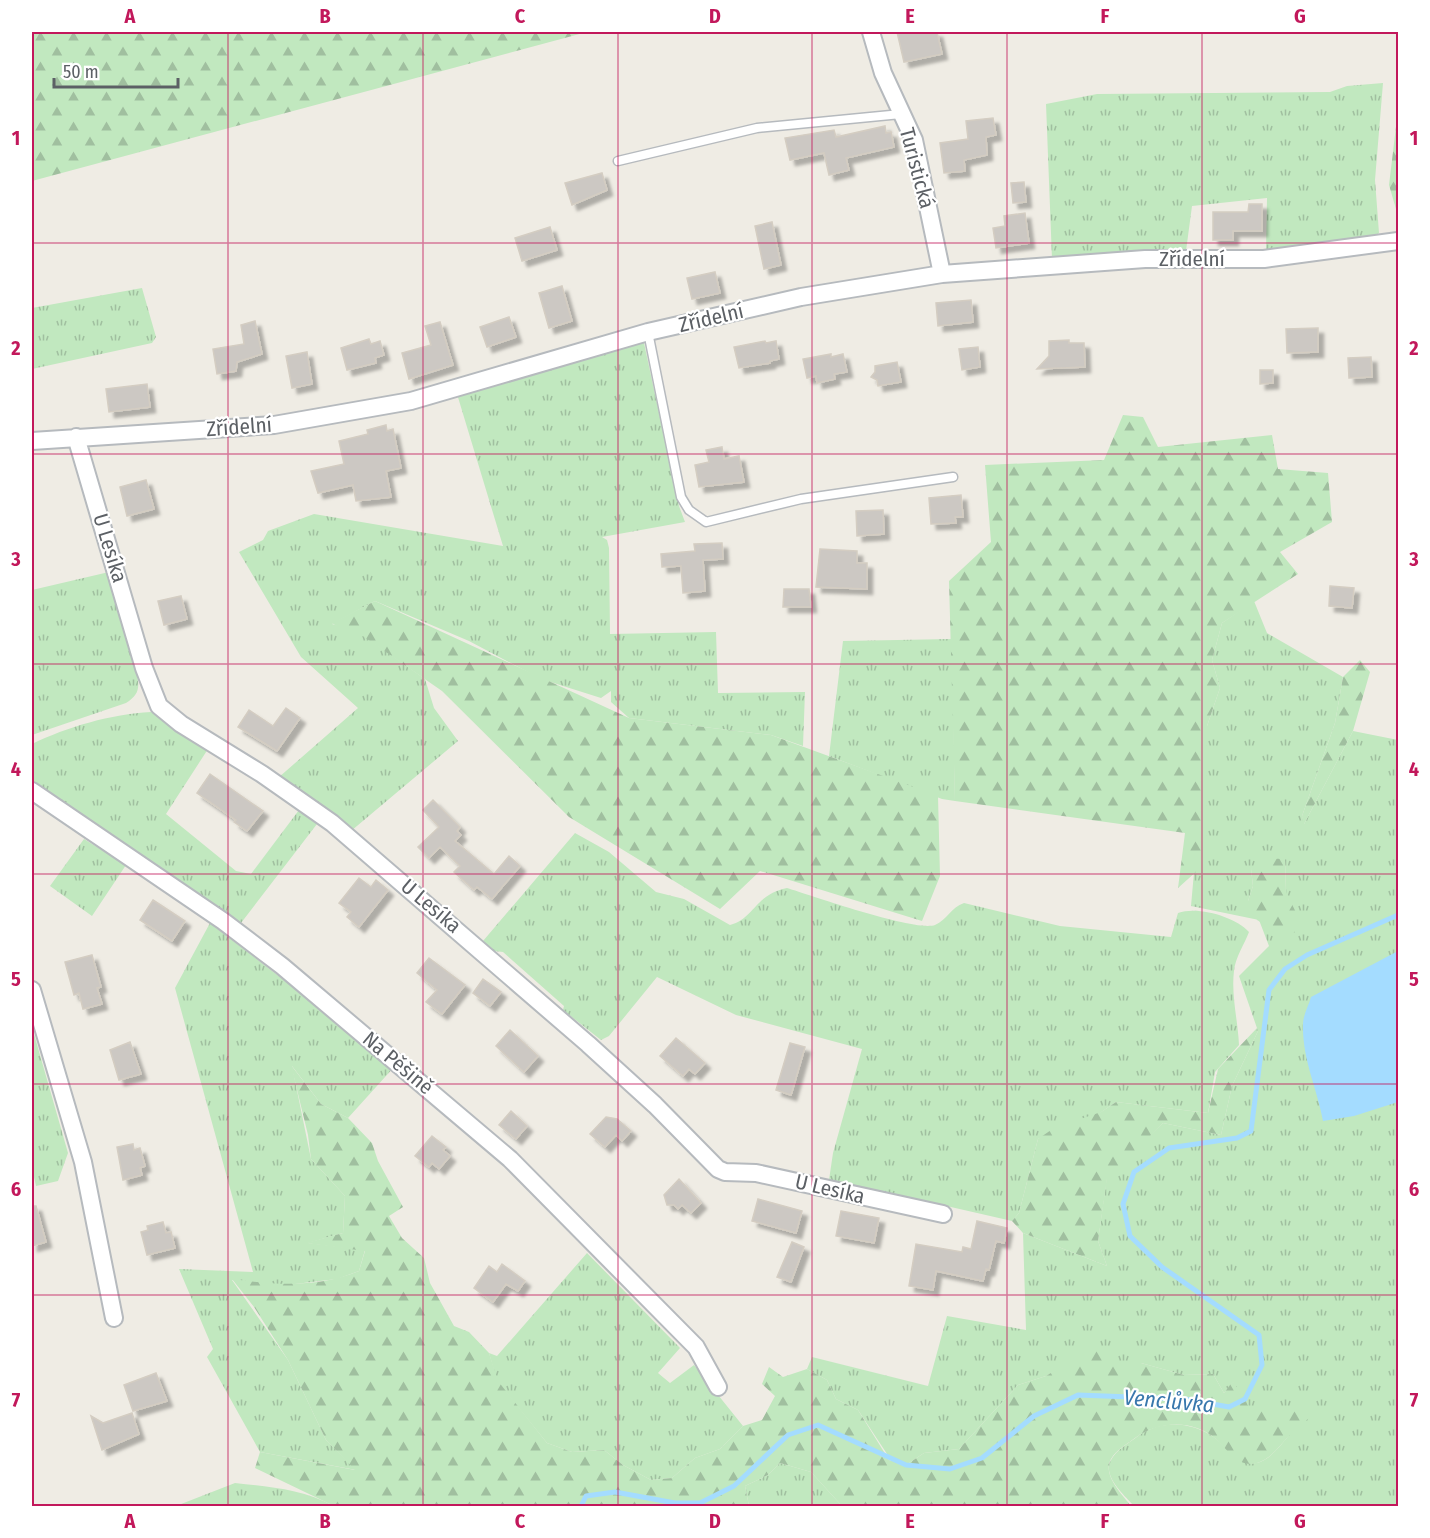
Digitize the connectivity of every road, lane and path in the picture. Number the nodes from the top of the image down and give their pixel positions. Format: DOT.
graph roads {
  1 [pos="871,32"];
  2 [pos="901,114"];
  3 [pos="618,161"];
  4 [pos="1398,241"];
  5 [pos="942,274"];
  6 [pos="648,332"];
  7 [pos="76,437"];
  8 [pos="32,441"];
  9 [pos="953,477"];
  10 [pos="32,791"];
  11 [pos="32,990"];
  12 [pos="943,1214"];
  13 [pos="114,1318"];
  14 [pos="718,1387"];
  1 -- 2 [label="street, Turistická"];
  2 -- 3 [label="lane"];
  2 -- 5 [label="street, Turistická"];
  4 -- 5 [label="street, Zřídelní"];
  5 -- 6 [label="street, Zřídelní"];
  6 -- 7 [label="street, Zřídelní"];
  6 -- 9 [label="lane"];
  7 -- 8 [label="street, Zřídelní"];
  7 -- 12 [label="street, U Lesíka"];
  10 -- 14 [label="street, Na Pěšině"];
  11 -- 13 [label="street"];
}
